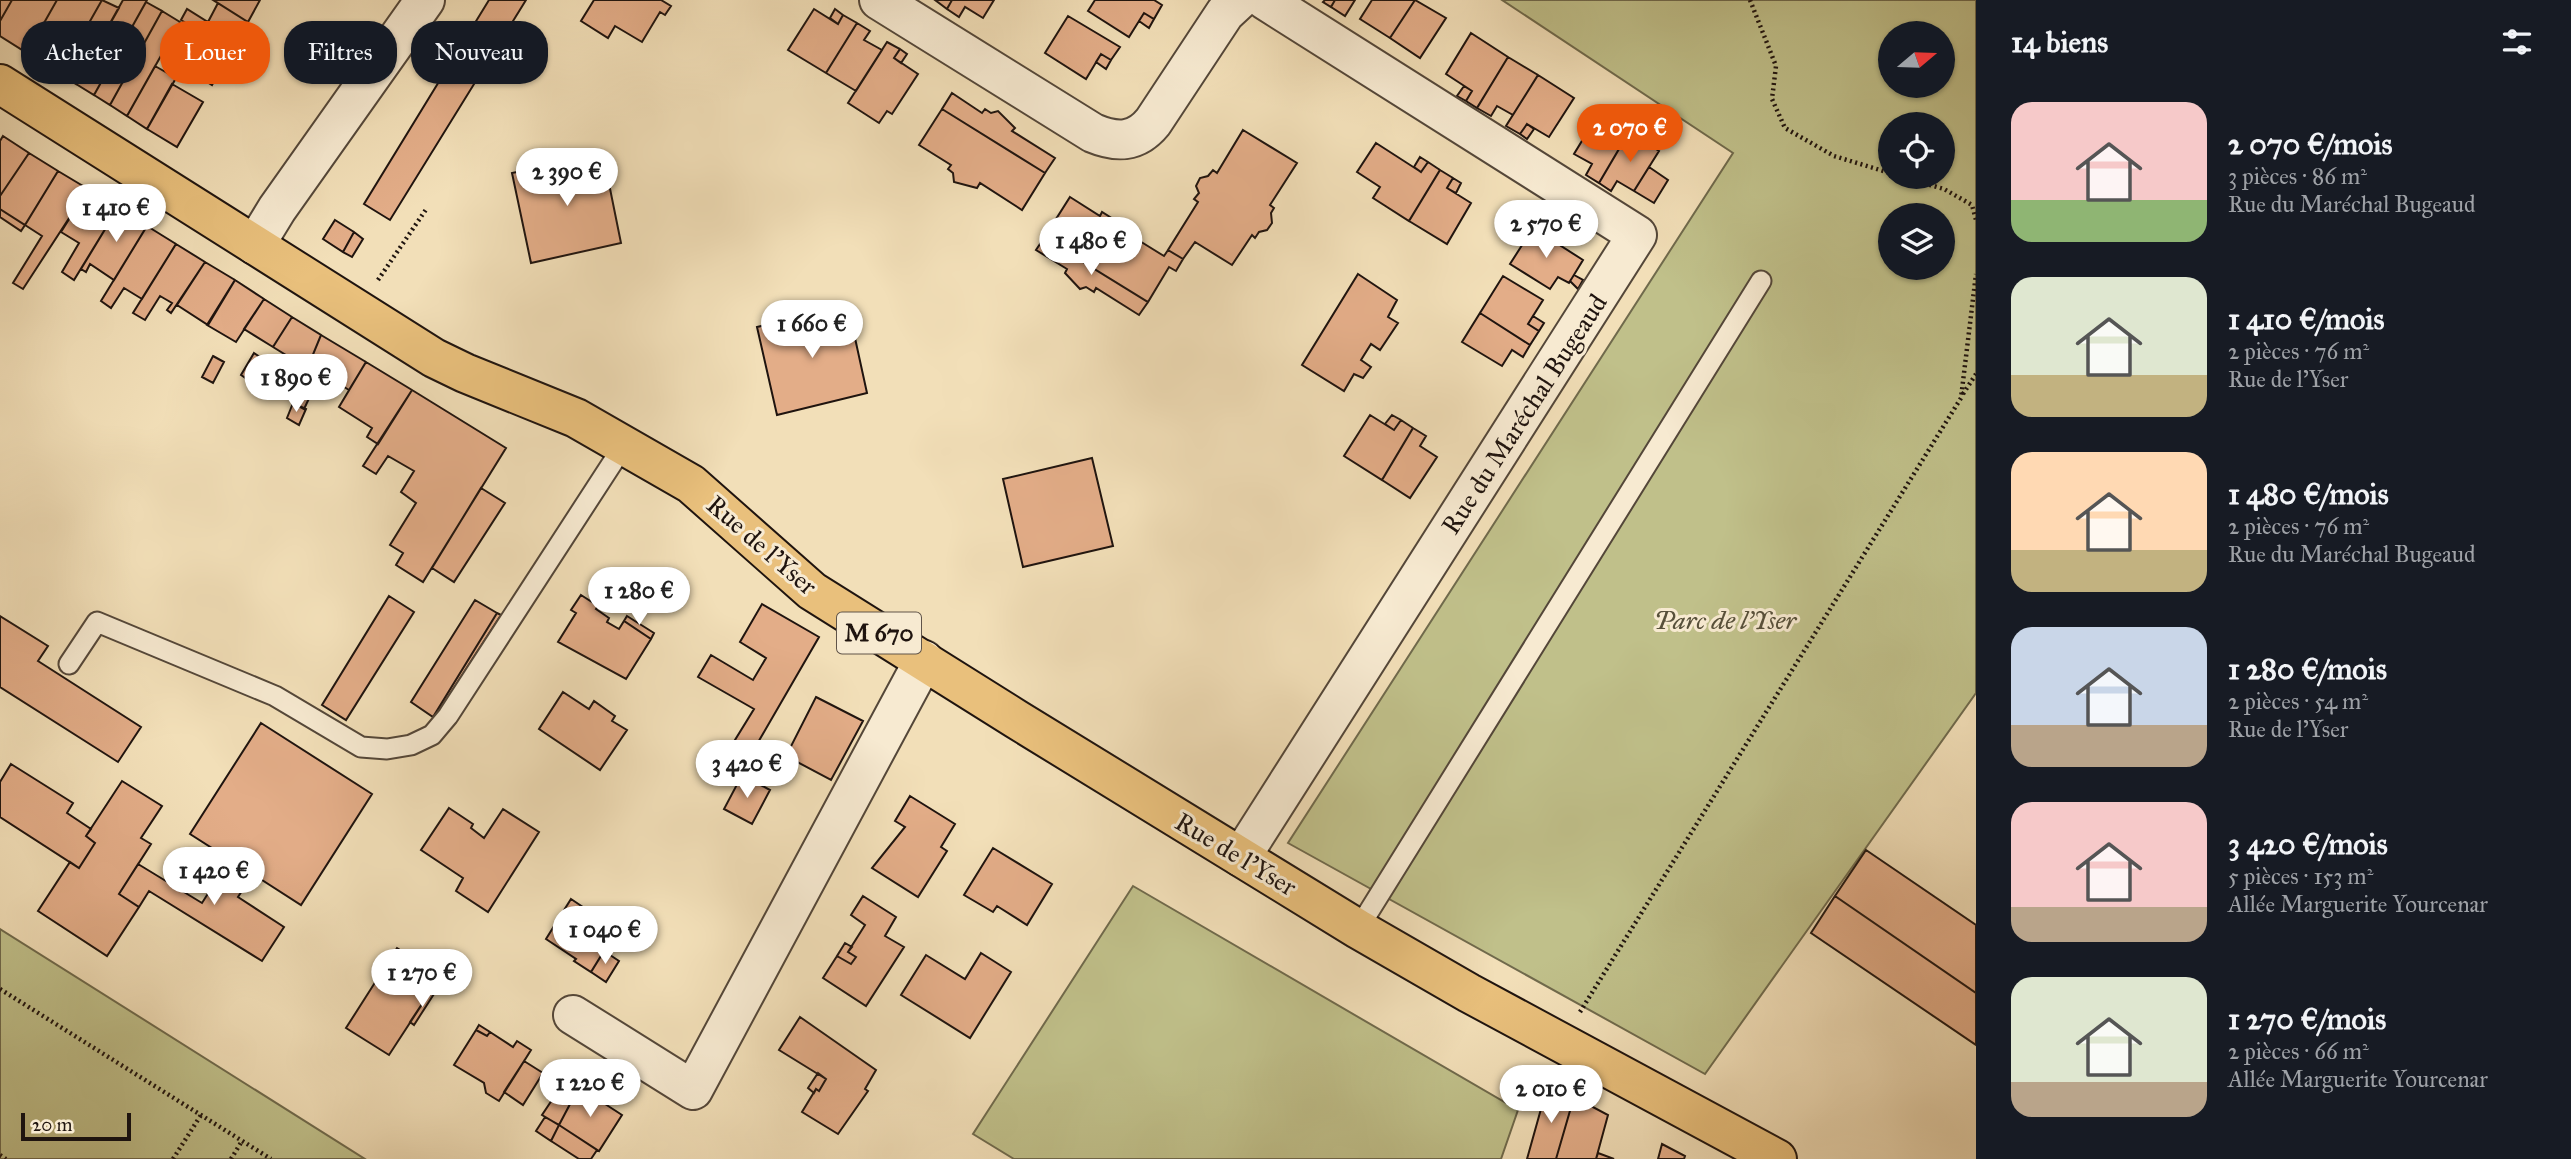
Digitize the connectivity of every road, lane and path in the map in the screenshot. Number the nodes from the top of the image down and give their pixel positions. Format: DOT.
graph roads {
  1 [pos="425,0"];
  2 [pos="879,0"];
  3 [pos="1239,0"];
  4 [pos="1265,0"];
  5 [pos="1750,0"];
  6 [pos="0,84"];
  7 [pos="1878,169"];
  8 [pos="1944,189"];
  9 [pos="428,208"];
  10 [pos="1976,220"];
  11 [pos="254,246"];
  12 [pos="1976,274"];
  13 [pos="1761,281"];
  14 [pos="358,310"];
  15 [pos="1976,374"];
  16 [pos="1961,398"];
  17 [pos="624,445"];
  18 [pos="924,660"];
  19 [pos="69,664"];
  20 [pos="1241,857"];
  21 [pos="1358,929"];
  22 [pos="0,989"];
  23 [pos="572,1015"];
  24 [pos="1561,1042"];
  25 [pos="201,1115"];
  26 [pos="242,1141"];
  27 [pos="0,1155"];
  28 [pos="1761,1155"];
  29 [pos="6,1159"];
  30 [pos="173,1159"];
  31 [pos="230,1159"];
  32 [pos="271,1159"];
  1 -- 11 [label="street"];
  2 -- 3 [label="street"];
  4 -- 20 [label="street, Rue du Maréchal Bugeaud"];
  5 -- 7 [label="path"];
  6 -- 11 [label="main road, Rue de l'Yser / M 670"];
  8 -- 10 [label="path"];
  9 -- 14 [label="path"];
  11 -- 14 [label="main road, Rue de l'Yser / M 670"];
  12 -- 16 [label="path"];
  13 -- 21 [label="lane"];
  14 -- 17 [label="main road, Rue de l'Yser / M 670"];
  15 -- 16 [label="path"];
  16 -- 24 [label="path"];
  17 -- 18 [label="main road, Rue de l'Yser / M 670"];
  17 -- 19 [label="lane"];
  18 -- 20 [label="main road, Rue de l'Yser / M 670"];
  18 -- 23 [label="street"];
  20 -- 21 [label="main road, Rue de l'Yser / M 670"];
  21 -- 24 [label="main road, Rue de l'Yser / M 670"];
  22 -- 25 [label="path"];
  24 -- 28 [label="main road, Rue de l'Yser / M 670"];
  25 -- 26 [label="path"];
  25 -- 30 [label="path"];
  26 -- 31 [label="path"];
  26 -- 32 [label="path"];
  27 -- 29 [label="path"];
}
